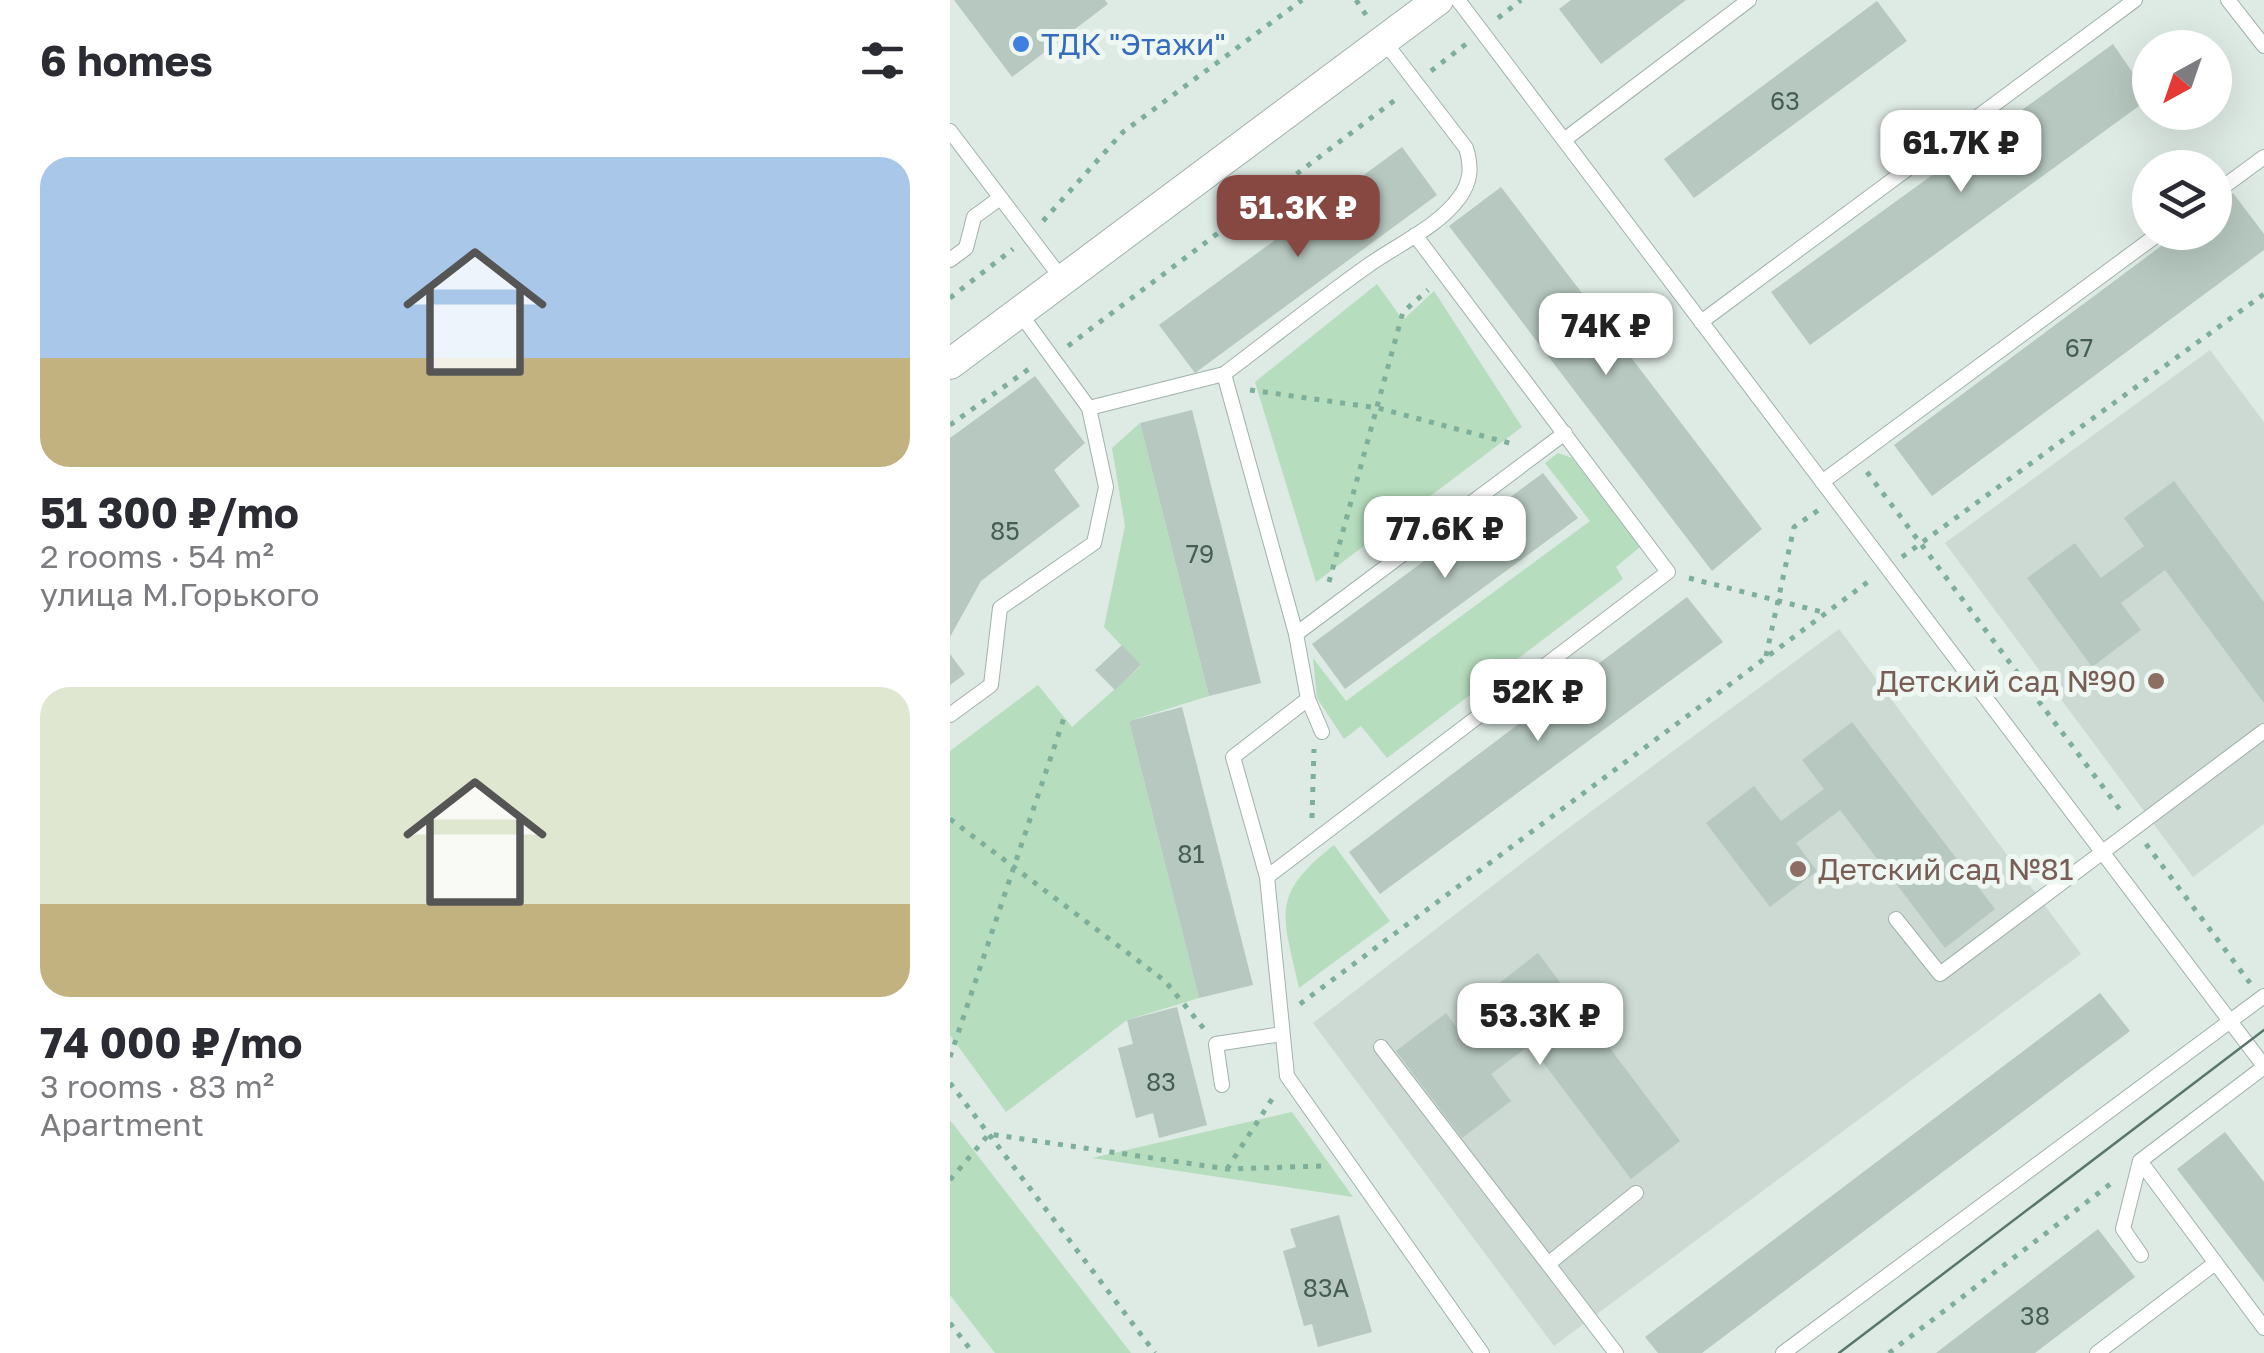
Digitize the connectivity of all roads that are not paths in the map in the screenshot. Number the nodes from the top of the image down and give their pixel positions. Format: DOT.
graph roads {
  1 [pos="1458,0"];
  2 [pos="1749,0"];
  3 [pos="2136,0"];
  4 [pos="2228,0"];
  5 [pos="1425,4"];
  6 [pos="1384,41"];
  7 [pos="2264,46"];
  8 [pos="950,131"];
  9 [pos="1564,140"];
  10 [pos="2264,157"];
  11 [pos="2232,181"];
  12 [pos="1000,198"];
  13 [pos="1415,235"];
  14 [pos="2137,250"];
  15 [pos="950,260"];
  16 [pos="1062,279"];
  17 [pos="1018,311"];
  18 [pos="1701,322"];
  19 [pos="950,364"];
  20 [pos="1226,380"];
  21 [pos="1090,408"];
  22 [pos="1565,432"];
  23 [pos="1822,482"];
  24 [pos="1296,634"];
  25 [pos="1308,700"];
  26 [pos="950,714"];
  27 [pos="2264,731"];
  28 [pos="1322,732"];
  29 [pos="2103,853"];
  30 [pos="1267,877"];
  31 [pos="1896,919"];
  32 [pos="2263,997"];
  33 [pos="2230,1022"];
  34 [pos="1282,1026"];
  35 [pos="1381,1047"];
  36 [pos="2264,1067"];
  37 [pos="1222,1086"];
  38 [pos="2140,1161"];
  39 [pos="1636,1193"];
  40 [pos="2142,1254"];
  41 [pos="1548,1264"];
  42 [pos="2214,1264"];
  43 [pos="2264,1328"];
  44 [pos="1482,1353"];
  45 [pos="1616,1353"];
  46 [pos="1783,1353"];
  47 [pos="2096,1353"];
  1 -- 9 [label="lane"];
  2 -- 9 [label="lane"];
  3 -- 18 [label="lane"];
  4 -- 7 [label="lane"];
  5 -- 6 [label="street"];
  6 -- 13 [label="lane"];
  6 -- 16 [label="street"];
  8 -- 12 [label="lane"];
  9 -- 18 [label="lane"];
  10 -- 11 [label="lane"];
  12 -- 15 [label="lane"];
  12 -- 16 [label="lane"];
  13 -- 20 [label="lane"];
  13 -- 22 [label="lane"];
  14 -- 23 [label="lane"];
  16 -- 17 [label="street"];
  17 -- 19 [label="street"];
  17 -- 21 [label="lane"];
  18 -- 23 [label="lane"];
  20 -- 21 [label="lane"];
  20 -- 24 [label="lane"];
  21 -- 26 [label="lane"];
  22 -- 24 [label="lane"];
  22 -- 30 [label="lane"];
  23 -- 29 [label="lane"];
  24 -- 25 [label="lane"];
  25 -- 28 [label="lane"];
  25 -- 30 [label="lane"];
  27 -- 29 [label="lane"];
  29 -- 31 [label="lane"];
  29 -- 33 [label="lane"];
  30 -- 34 [label="lane"];
  32 -- 33 [label="lane"];
  33 -- 36 [label="lane"];
  33 -- 46 [label="lane"];
  34 -- 37 [label="lane"];
  34 -- 44 [label="lane"];
  35 -- 41 [label="lane"];
  36 -- 38 [label="lane"];
  38 -- 40 [label="lane"];
  38 -- 42 [label="lane"];
  39 -- 41 [label="lane"];
  41 -- 45 [label="lane"];
  42 -- 43 [label="lane"];
  42 -- 47 [label="lane"];
}
